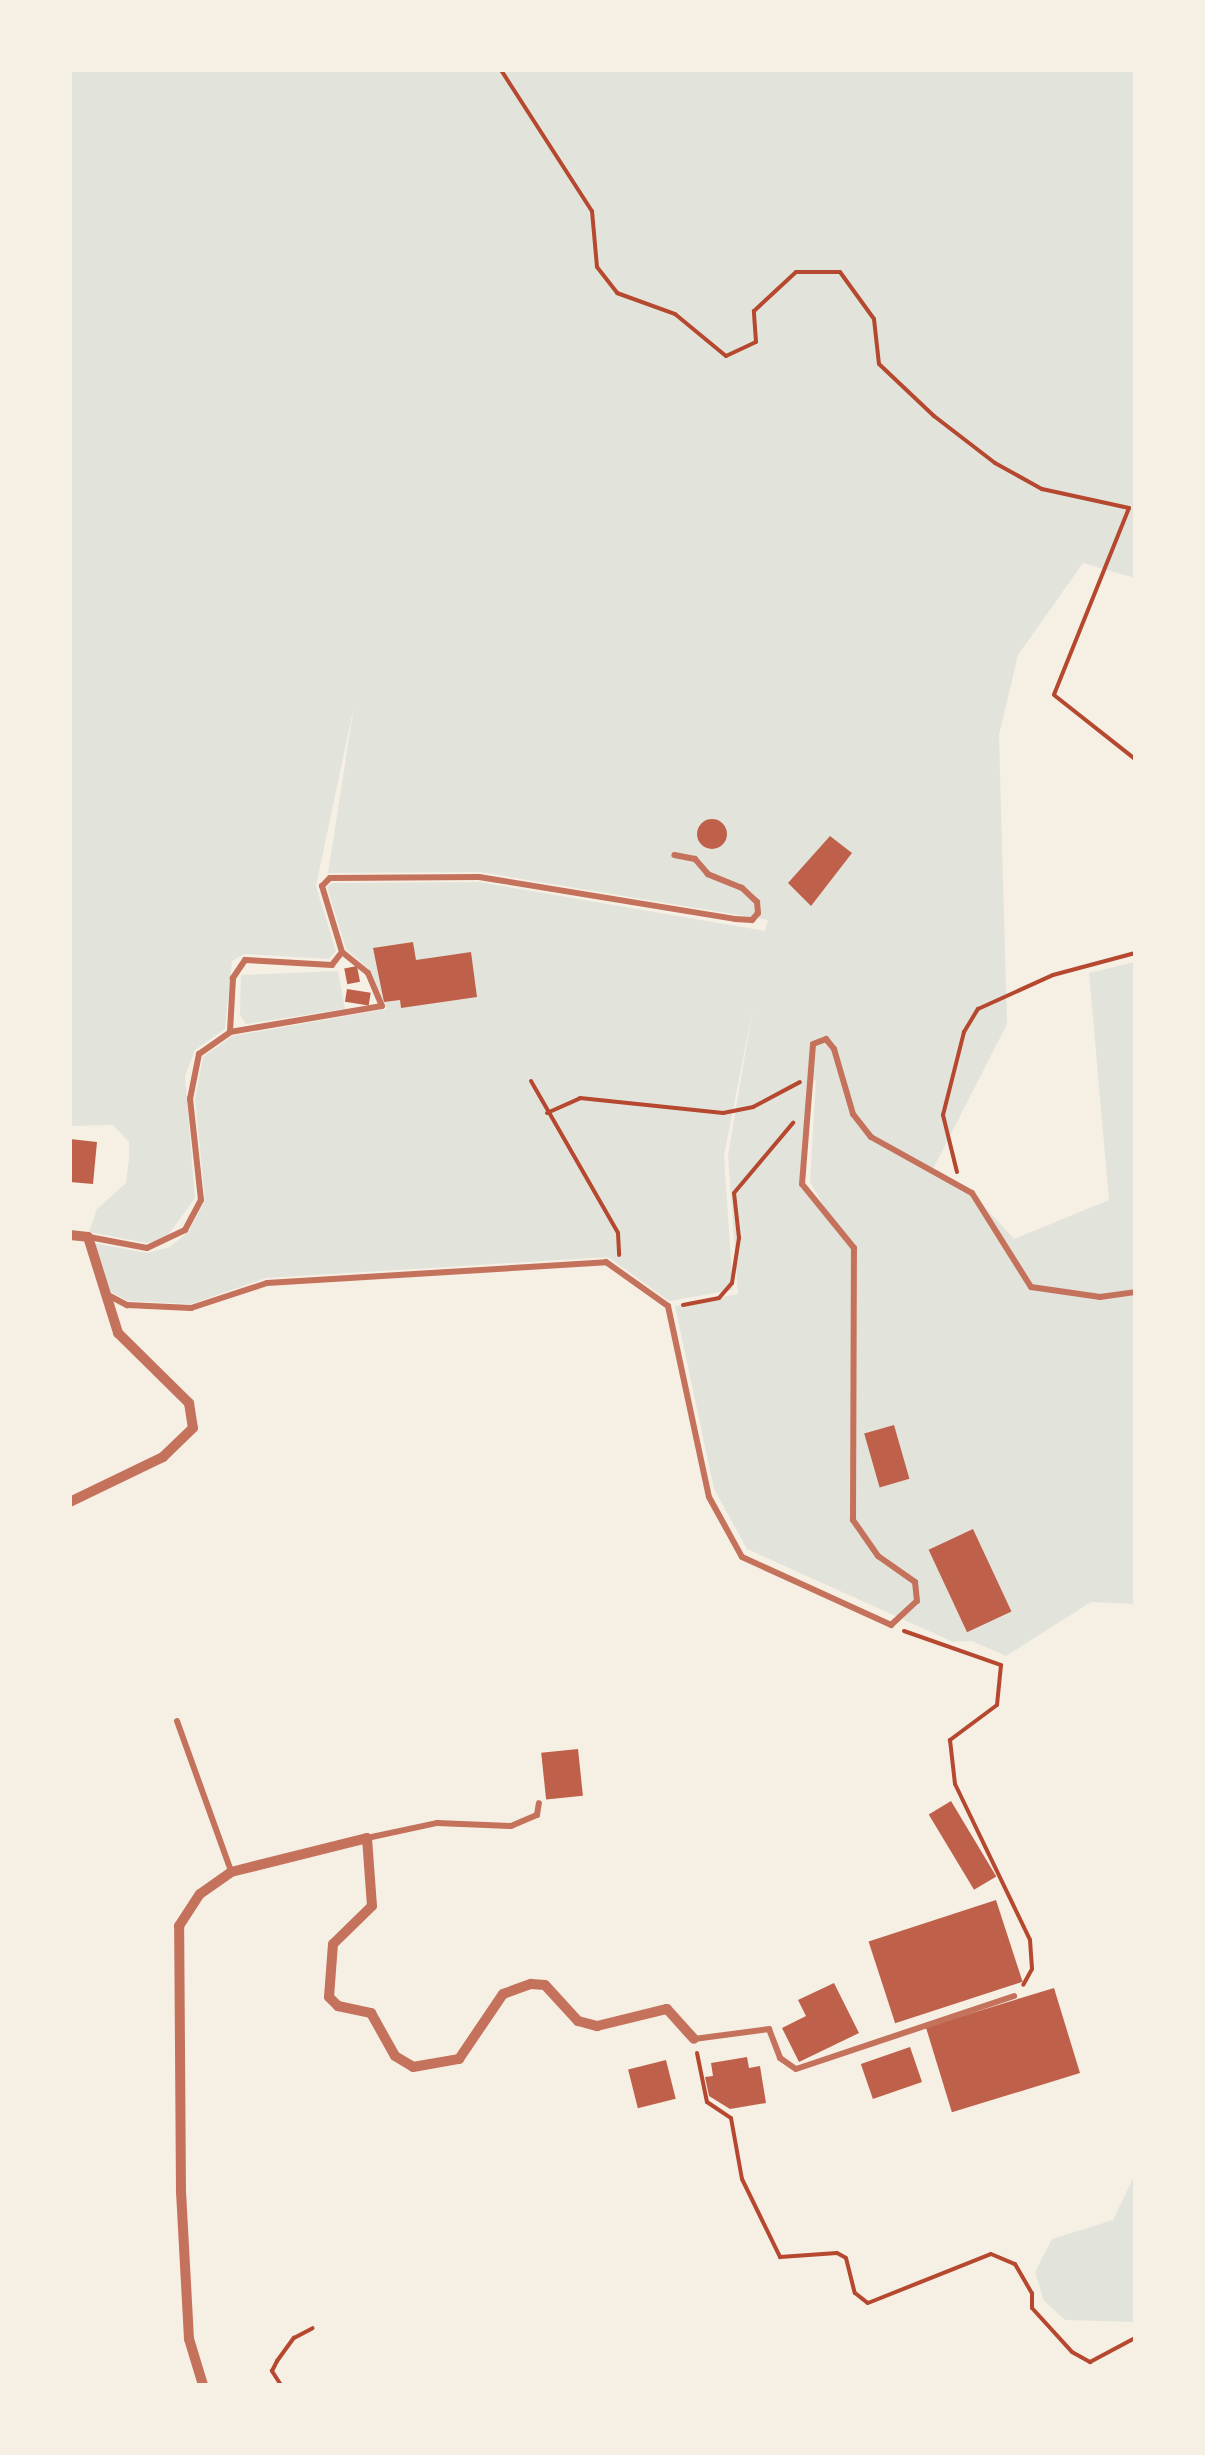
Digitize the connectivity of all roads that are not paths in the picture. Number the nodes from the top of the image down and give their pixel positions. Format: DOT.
graph roads {
  1 [pos="674,854"];
  2 [pos="342,952"];
  3 [pos="230,1032"];
  4 [pos="70,1235"];
  5 [pos="88,1237"];
  6 [pos="100,1291"];
  7 [pos="1135,1292"];
  8 [pos="70,1502"];
  9 [pos="178,1721"];
  10 [pos="539,1803"];
  11 [pos="367,1838"];
  12 [pos="232,1872"];
  13 [pos="1014,1996"];
  14 [pos="694,2039"];
  15 [pos="203,2385"];
  1 -- 2 [label="lane"];
  2 -- 3 [label="lane"];
  2 -- 3 [label="lane"];
  3 -- 5 [label="lane"];
  4 -- 5 [label="street"];
  5 -- 6 [label="street"];
  6 -- 7 [label="lane"];
  6 -- 8 [label="street"];
  9 -- 12 [label="lane"];
  10 -- 11 [label="lane"];
  11 -- 12 [label="street"];
  11 -- 14 [label="street"];
  12 -- 15 [label="street"];
  13 -- 14 [label="lane"];
}
